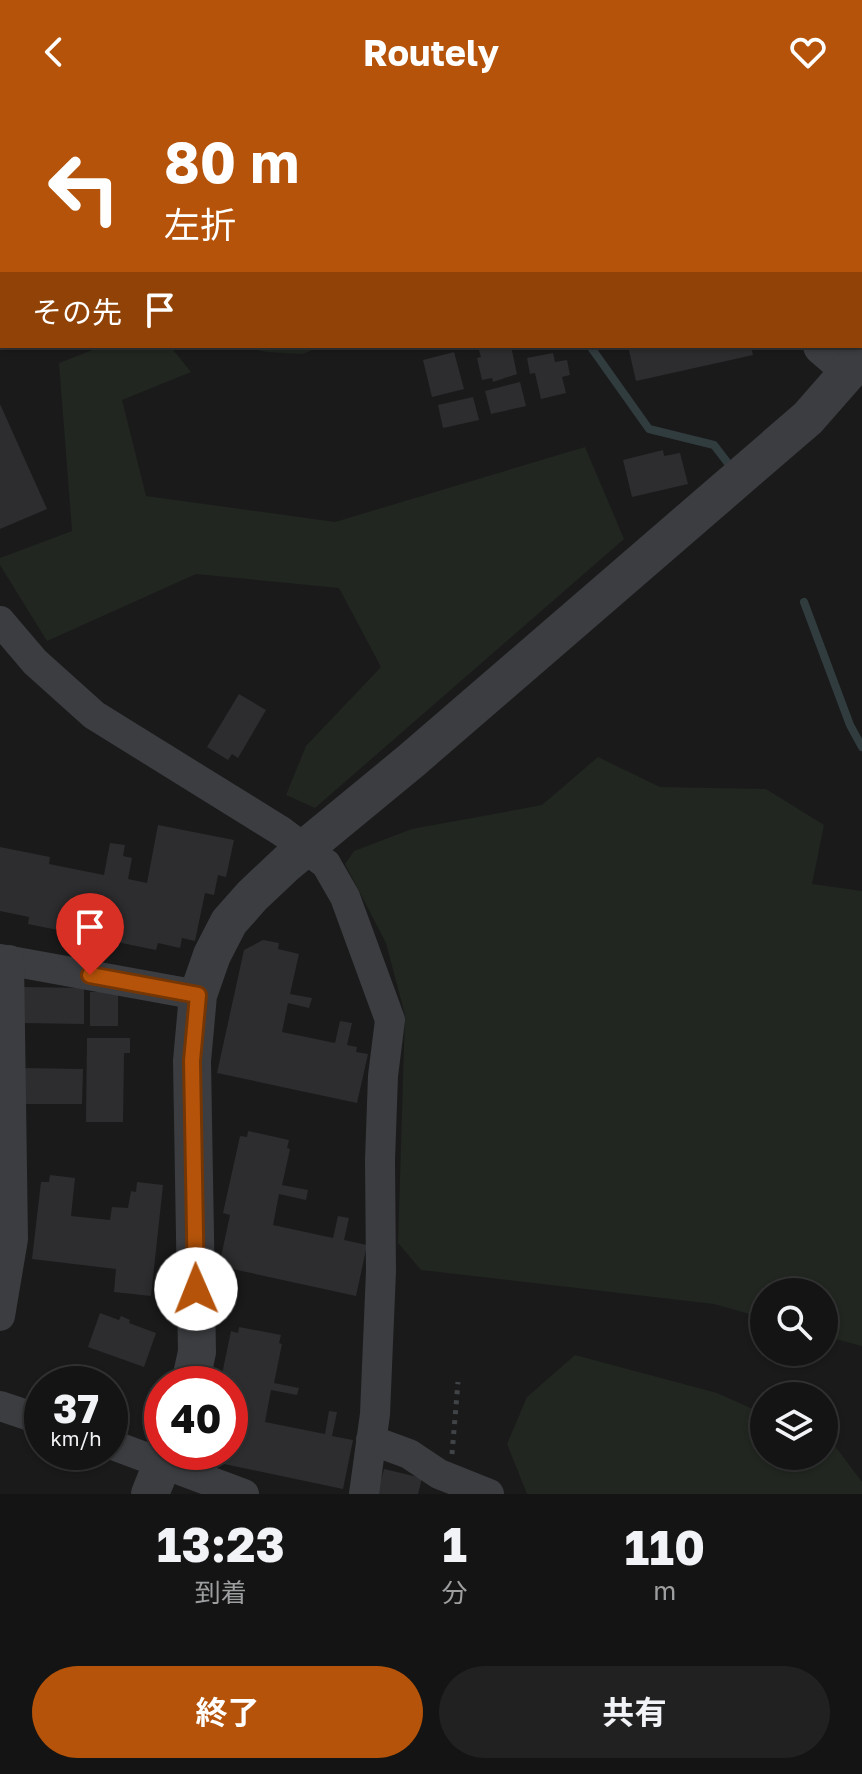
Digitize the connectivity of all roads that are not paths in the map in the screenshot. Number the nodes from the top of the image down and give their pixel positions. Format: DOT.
graph roads {
  1 [pos="849,364"];
  2 [pos="0,621"];
  3 [pos="4,959"];
  4 [pos="198,995"];
  5 [pos="5,1096"];
  6 [pos="6,1238"];
  7 [pos="0,1316"];
  8 [pos="194,1366"];
  9 [pos="0,1406"];
  10 [pos="24,1414"];
  11 [pos="371,1440"];
  12 [pos="163,1470"];
  13 [pos="244,1494"];
  14 [pos="364,1494"];
  15 [pos="489,1494"];
  1 -- 4 [label="street"];
  2 -- 11 [label="street, bridge"];
  3 -- 4 [label="street"];
  3 -- 5 [label="street"];
  4 -- 8 [label="street"];
  5 -- 6 [label="street"];
  6 -- 7 [label="street"];
  9 -- 10 [label="street"];
  11 -- 14 [label="street"];
  11 -- 15 [label="street"];
  12 -- 13 [label="street"];
}
